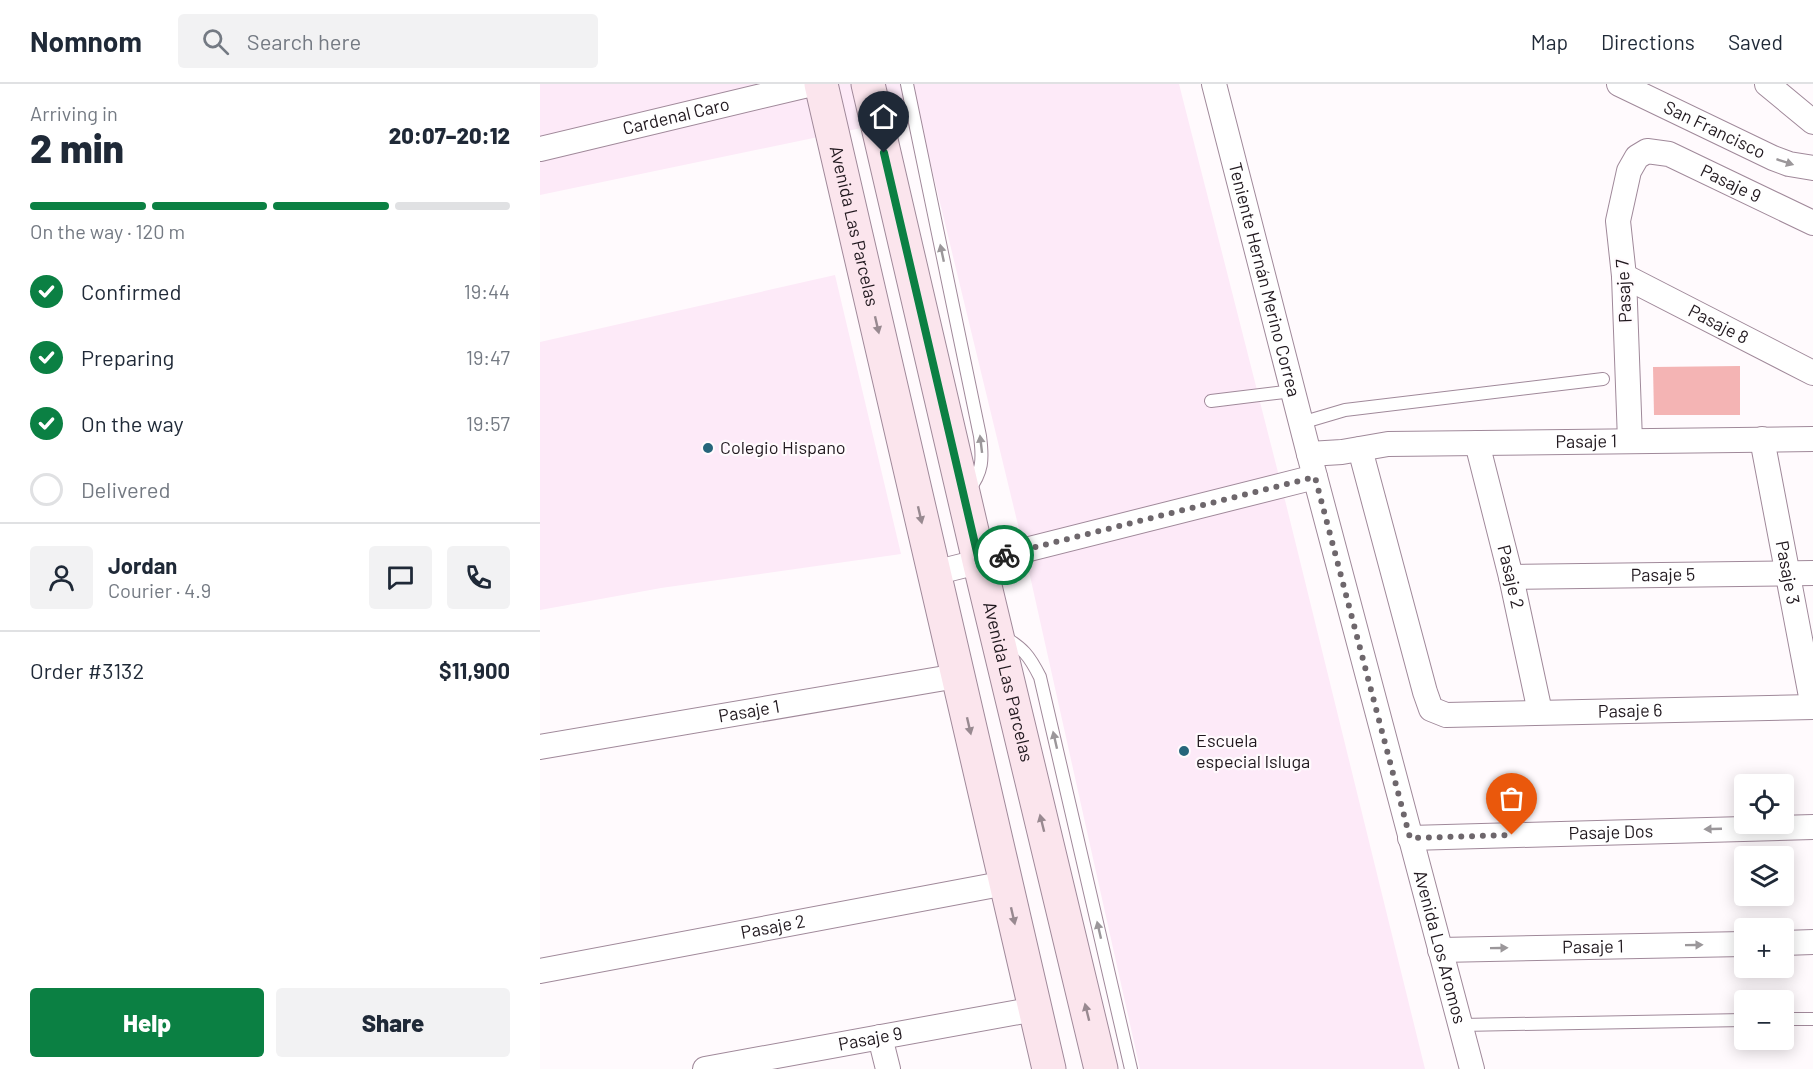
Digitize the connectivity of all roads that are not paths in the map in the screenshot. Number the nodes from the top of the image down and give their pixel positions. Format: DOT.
graph roads {
  1 [pos="812,84"];
  2 [pos="821,84"];
  3 [pos="868,84"];
  4 [pos="907,84"];
  5 [pos="1215,84"];
  6 [pos="1618,84"];
  7 [pos="1767,84"];
  8 [pos="1813,122"];
  9 [pos="540,149"];
  10 [pos="1647,151"];
  11 [pos="1813,168"];
  12 [pos="1813,224"];
  13 [pos="1624,276"];
  14 [pos="1813,373"];
  15 [pos="1603,379"];
  16 [pos="1293,391"];
  17 [pos="1210,401"];
  18 [pos="1301,423"];
  19 [pos="1762,439"];
  20 [pos="1813,439"];
  21 [pos="1630,441"];
  22 [pos="1477,443"];
  23 [pos="1360,448"];
  24 [pos="1312,466"];
  25 [pos="964,497"];
  26 [pos="979,561"];
  27 [pos="934,573"];
  28 [pos="1787,573"];
  29 [pos="1813,573"];
  30 [pos="1511,577"];
  31 [pos="996,632"];
  32 [pos="957,676"];
  33 [pos="1813,707"];
  34 [pos="1540,712"];
  35 [pos="540,747"];
  36 [pos="1813,827"];
  37 [pos="1410,838"];
  38 [pos="1006,883"];
  39 [pos="1813,942"];
  40 [pos="1794,943"];
  41 [pos="1734,944"];
  42 [pos="1440,950"];
  43 [pos="540,971"];
  44 [pos="1035,1009"];
  45 [pos="1794,1019"];
  46 [pos="1813,1019"];
  47 [pos="1734,1020"];
  48 [pos="1461,1025"];
  49 [pos="880,1037"];
  50 [pos="766,1064"];
  51 [pos="705,1069"];
  52 [pos="888,1069"];
  53 [pos="1049,1069"];
  54 [pos="1101,1069"];
  55 [pos="1131,1069"];
  56 [pos="1472,1069"];
  1 -- 9 [label="street, Cardenal Caro"];
  2 -- 27 [label="street, Avenida Las Parcelas, one-way"];
  3 -- 25 [label="street, Avenida Las Parcelas"];
  25 -- 4 [label="lane, one-way"];
  5 -- 16 [label="street, Teniente Hernán Merino Correa"];
  6 -- 11 [label="street, San Francisco, one-way"];
  7 -- 8 [label="street"];
  10 -- 12 [label="street, Pasaje 9"];
  10 -- 13 [label="street, Pasaje 7"];
  13 -- 14 [label="street, Pasaje 8"];
  13 -- 21 [label="street, Pasaje 7"];
  15 -- 18 [label="lane"];
  16 -- 17 [label="lane"];
  16 -- 18 [label="street, Teniente Hernán Merino Correa"];
  18 -- 24 [label="street, Teniente Hernán Merino Correa"];
  19 -- 20 [label="street, Pasaje 1"];
  19 -- 21 [label="street, Pasaje 1"];
  19 -- 28 [label="street, Pasaje 3"];
  21 -- 22 [label="street, Pasaje 1"];
  22 -- 23 [label="street, Pasaje 1"];
  22 -- 30 [label="street, Pasaje 2"];
  23 -- 24 [label="street, Pasaje 1"];
  23 -- 34 [label="street, Pasaje 6"];
  24 -- 26 [label="street, Pasaje 1"];
  24 -- 37 [label="street, Avenida Los Aromos"];
  25 -- 26 [label="street, Avenida Las Parcelas"];
  26 -- 27 [label="street, Pasaje 1"];
  26 -- 31 [label="street, Avenida Las Parcelas"];
  27 -- 32 [label="street, Avenida Las Parcelas"];
  28 -- 29 [label="street, Pasaje 5"];
  28 -- 30 [label="street, Pasaje 5"];
  28 -- 33 [label="street, Pasaje 3"];
  30 -- 34 [label="street, Pasaje 2"];
  54 -- 31 [label="street, Avenida Las Parcelas, one-way"];
  55 -- 31 [label="lane, one-way"];
  32 -- 35 [label="street, Pasaje 1"];
  32 -- 38 [label="street, Avenida Las Parcelas, one-way"];
  33 -- 34 [label="street, Pasaje 6"];
  36 -- 37 [label="street, Pasaje Dos, one-way"];
  37 -- 42 [label="street, Avenida Los Aromos"];
  38 -- 43 [label="street, Pasaje 2"];
  38 -- 44 [label="street, Avenida Las Parcelas, one-way"];
  39 -- 40 [label="street"];
  42 -- 41 [label="street, Pasaje 1, one-way"];
  42 -- 48 [label="street, Avenida Los Aromos"];
  44 -- 49 [label="street, Pasaje 9"];
  44 -- 53 [label="street, Avenida Las Parcelas"];
  45 -- 46 [label="lane"];
  47 -- 48 [label="lane"];
  48 -- 56 [label="street, Avenida Los Aromos"];
  49 -- 50 [label="street, Pasaje 9"];
  49 -- 52 [label="street"];
  50 -- 51 [label="street, Pasaje 9"];
}
